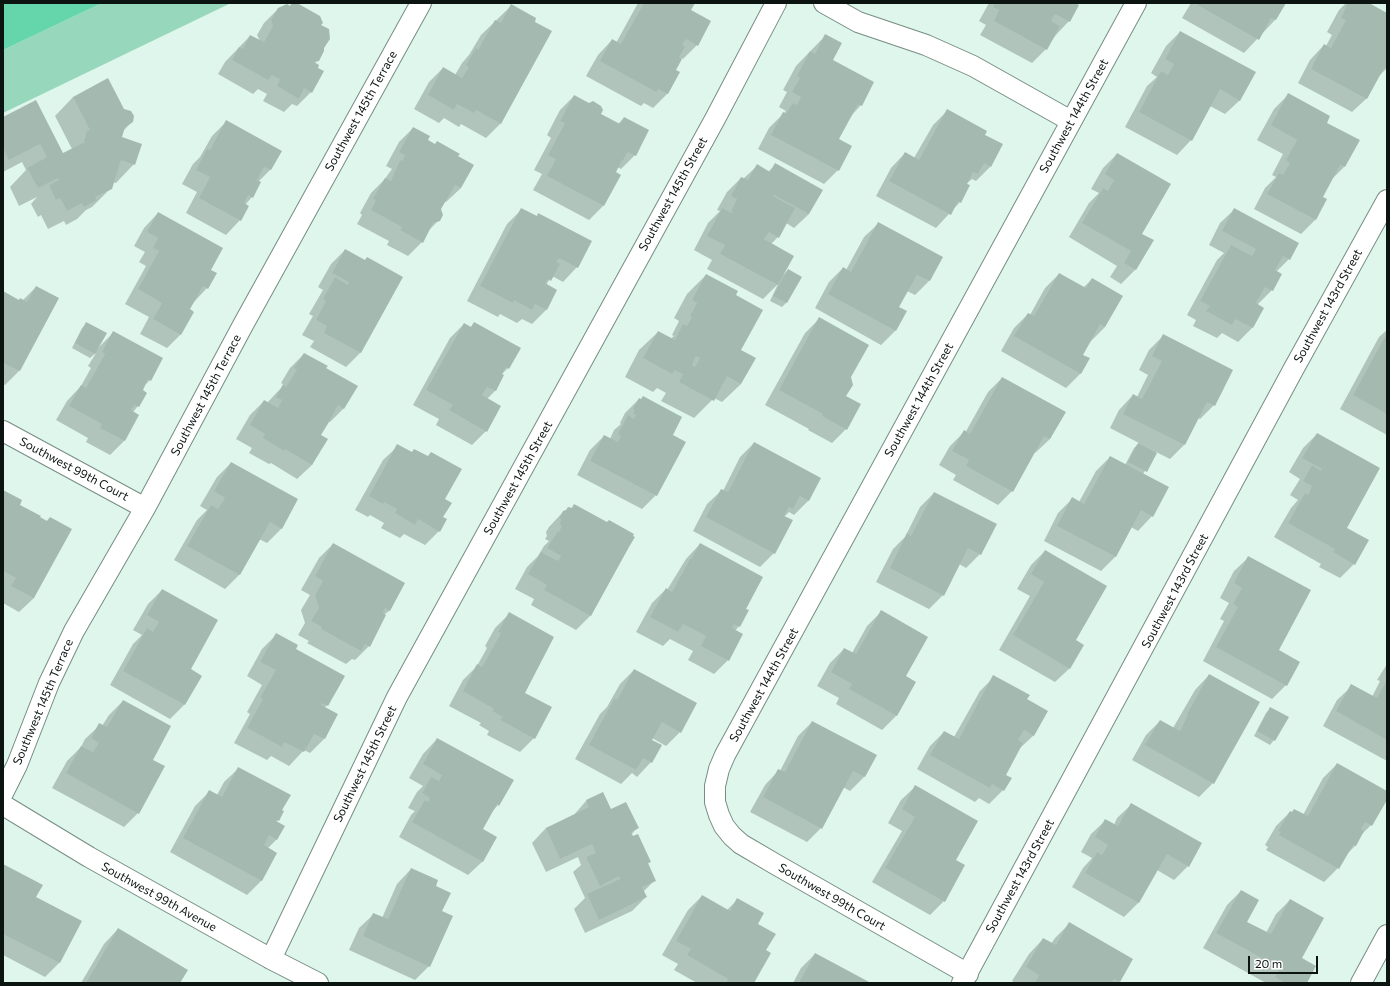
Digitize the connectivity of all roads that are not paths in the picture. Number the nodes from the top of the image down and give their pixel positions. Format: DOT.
graph roads {
  1 [pos="421,3"];
  2 [pos="776,3"];
  3 [pos="824,3"];
  4 [pos="1136,3"];
  5 [pos="1071,121"];
  6 [pos="1387,200"];
  7 [pos="3,432"];
  8 [pos="144,508"];
  9 [pos="3,793"];
  10 [pos="715,802"];
  11 [pos="3,805"];
  12 [pos="1387,935"];
  13 [pos="271,959"];
  14 [pos="965,978"];
  15 [pos="318,983"];
  16 [pos="1361,983"];
  1 -- 8 [label="street, Southwest 145th Terrace"];
  2 -- 13 [label="street, Southwest 145th Street"];
  3 -- 5 [label="street"];
  4 -- 5 [label="street, Southwest 144th Street"];
  5 -- 10 [label="street, Southwest 144th Street"];
  6 -- 14 [label="street, Southwest 143rd Street"];
  7 -- 8 [label="street, Southwest 99th Court"];
  8 -- 9 [label="street, Southwest 145th Terrace"];
  10 -- 14 [label="street, Southwest 99th Court"];
  11 -- 13 [label="street, Southwest 99th Avenue"];
  12 -- 16 [label="street"];
  13 -- 15 [label="street, Southwest 99th Avenue"];
}
